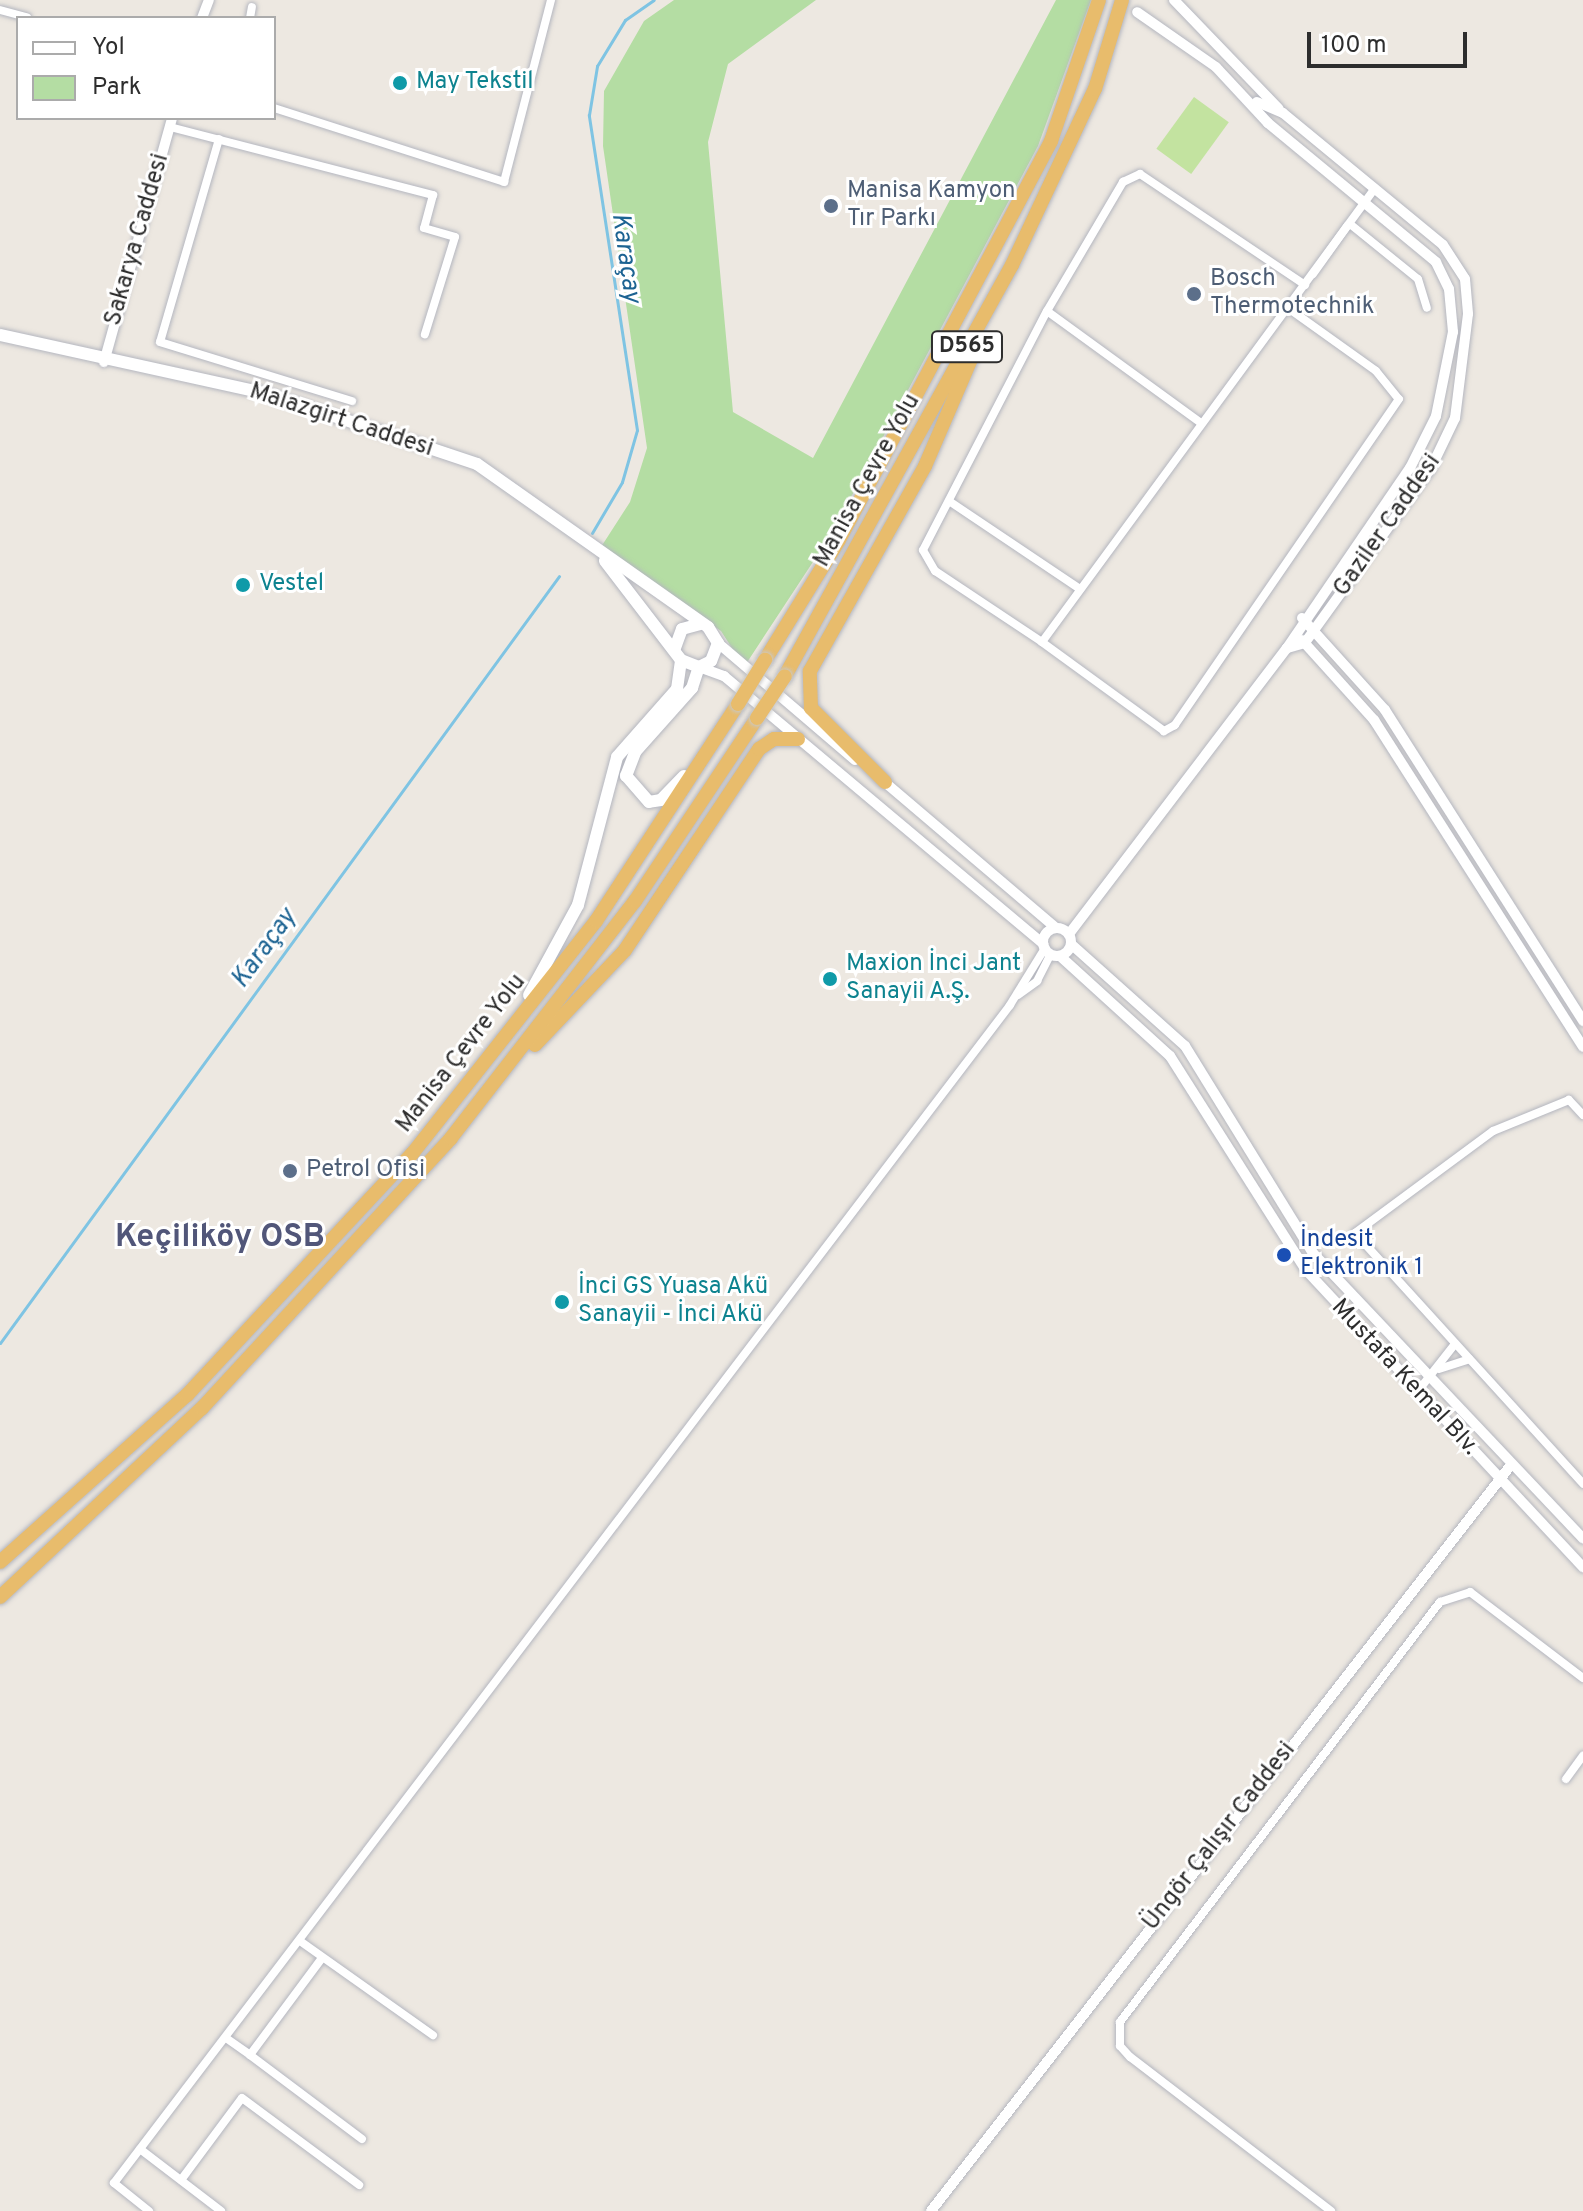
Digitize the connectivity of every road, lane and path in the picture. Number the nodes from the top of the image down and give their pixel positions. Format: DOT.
graph roads {
  1 [pos="551,0"];
  2 [pos="1099,0"];
  3 [pos="1122,0"];
  4 [pos="1174,0"];
  5 [pos="252,7"];
  6 [pos="0,10"];
  7 [pos="1137,12"];
  8 [pos="23,16"];
  9 [pos="250,16"];
  10 [pos="1255,102"];
  11 [pos="276,109"];
  12 [pos="1283,113"];
  13 [pos="171,122"];
  14 [pos="219,139"];
  15 [pos="1375,188"];
  16 [pos="1364,202"];
  17 [pos="1350,224"];
  18 [pos="1012,265"];
  19 [pos="1305,285"];
  20 [pos="1288,308"];
  21 [pos="1427,308"];
  22 [pos="1047,311"];
  23 [pos="425,334"];
  24 [pos="0,335"];
  25 [pos="104,362"];
  26 [pos="352,401"];
  27 [pos="1201,423"];
  28 [pos="949,501"];
  29 [pos="605,561"];
  30 [pos="1080,589"];
  31 [pos="1302,618"];
  32 [pos="701,624"];
  33 [pos="1316,629"];
  34 [pos="1294,634"];
  35 [pos="1042,642"];
  36 [pos="718,643"];
  37 [pos="1305,643"];
  38 [pos="1287,648"];
  39 [pos="678,654"];
  40 [pos="699,667"];
  41 [pos="726,724"];
  42 [pos="798,739"];
  43 [pos="885,782"];
  44 [pos="1064,934"];
  45 [pos="1050,951"];
  46 [pos="1583,1021"];
  47 [pos="1583,1047"];
  48 [pos="489,1054"];
  49 [pos="503,1075"];
  50 [pos="1583,1115"];
  51 [pos="1455,1344"];
  52 [pos="1469,1359"];
  53 [pos="1439,1369"];
  54 [pos="1431,1379"];
  55 [pos="1418,1391"];
  56 [pos="1511,1465"];
  57 [pos="1497,1477"];
  58 [pos="1583,1484"];
  59 [pos="1583,1539"];
  60 [pos="0,1562"];
  61 [pos="1583,1567"];
  62 [pos="0,1597"];
  63 [pos="1583,1678"];
  64 [pos="1583,1756"];
  65 [pos="1566,1779"];
  66 [pos="300,1941"];
  67 [pos="322,1958"];
  68 [pos="433,2035"];
  69 [pos="226,2038"];
  70 [pos="250,2055"];
  71 [pos="362,2139"];
  72 [pos="140,2149"];
  73 [pos="181,2180"];
  74 [pos="359,2185"];
  75 [pos="143,2209"];
  76 [pos="221,2211"];
  77 [pos="931,2211"];
  78 [pos="1331,2211"];
  1 -- 11 [label="street"];
  2 -- 41 [label="highway, Manisa Çevre Yolu / D565, bridge"];
  3 -- 18 [label="highway, Manisa Çevre Yolu / D565"];
  4 -- 12 [label="street"];
  5 -- 9 [label="street"];
  6 -- 8 [label="street"];
  7 -- 10 [label="street, Gaziler Caddesi"];
  10 -- 12 [label="street, Gaziler Caddesi"];
  10 -- 16 [label="street, Gaziler Caddesi"];
  12 -- 15 [label="street, Gaziler Caddesi"];
  13 -- 14 [label="street"];
  13 -- 25 [label="street, Sakarya Caddesi"];
  14 -- 23 [label="street"];
  14 -- 26 [label="street"];
  15 -- 16 [label="street"];
  15 -- 33 [label="street, Gaziler Caddesi"];
  16 -- 17 [label="street"];
  16 -- 31 [label="street, Gaziler Caddesi"];
  17 -- 19 [label="street"];
  17 -- 21 [label="street"];
  18 -- 43 [label="highway"];
  18 -- 49 [label="highway, Manisa Çevre Yolu / D565, bridge"];
  19 -- 20 [label="street"];
  19 -- 22 [label="street"];
  20 -- 27 [label="street"];
  20 -- 35 [label="street"];
  22 -- 27 [label="street"];
  22 -- 28 [label="street"];
  24 -- 25 [label="main road, Malazgirt Caddesi"];
  25 -- 29 [label="main road, Malazgirt Caddesi"];
  27 -- 30 [label="street"];
  28 -- 30 [label="street"];
  28 -- 35 [label="street"];
  29 -- 32 [label="main road"];
  29 -- 39 [label="main road"];
  30 -- 35 [label="street"];
  31 -- 33 [label="street"];
  31 -- 34 [label="street, Gaziler Caddesi"];
  32 -- 36 [label="main road"];
  32 -- 39 [label="main road"];
  33 -- 37 [label="street, Gaziler Caddesi"];
  33 -- 46 [label="street"];
  34 -- 37 [label="street"];
  34 -- 38 [label="street, Gaziler Caddesi"];
  36 -- 40 [label="main road"];
  36 -- 43 [label="street, Mustafa Kemal Blv."];
  37 -- 38 [label="street"];
  37 -- 47 [label="street"];
  38 -- 44 [label="street, Gaziler Caddesi"];
  39 -- 40 [label="main road"];
  39 -- 48 [label="main road"];
  40 -- 41 [label="main road"];
  40 -- 42 [label="street, Mustafa Kemal Blv."];
  41 -- 48 [label="highway, Manisa Çevre Yolu / D565"];
  42 -- 45 [label="street, Mustafa Kemal Blv."];
  42 -- 49 [label="highway"];
  43 -- 44 [label="street, Mustafa Kemal Blv."];
  44 -- 45 [label="street"];
  44 -- 45 [label="street"];
  44 -- 54 [label="street, Mustafa Kemal Blv."];
  45 -- 55 [label="street, Mustafa Kemal Blv."];
  45 -- 66 [label="street"];
  48 -- 60 [label="highway, Manisa Çevre Yolu / D565"];
  49 -- 62 [label="highway, Manisa Çevre Yolu / D565"];
  50 -- 51 [label="street"];
  51 -- 52 [label="street"];
  51 -- 53 [label="street"];
  52 -- 53 [label="street"];
  52 -- 58 [label="street"];
  53 -- 54 [label="street"];
  54 -- 55 [label="street"];
  54 -- 56 [label="street, Mustafa Kemal Blv."];
  55 -- 57 [label="street, Mustafa Kemal Blv."];
  56 -- 57 [label="street, Üngör Çalışır Caddesi"];
  56 -- 59 [label="street, Mustafa Kemal Blv."];
  57 -- 61 [label="street, Mustafa Kemal Blv."];
  57 -- 77 [label="street, Üngör Çalışır Caddesi"];
  63 -- 78 [label="street"];
  64 -- 65 [label="street"];
  66 -- 67 [label="street"];
  66 -- 69 [label="street"];
  67 -- 68 [label="street"];
  67 -- 70 [label="street"];
  69 -- 70 [label="street"];
  69 -- 72 [label="street"];
  70 -- 71 [label="street"];
  72 -- 73 [label="street"];
  72 -- 75 [label="street"];
  73 -- 74 [label="street"];
  73 -- 76 [label="street"];
}
